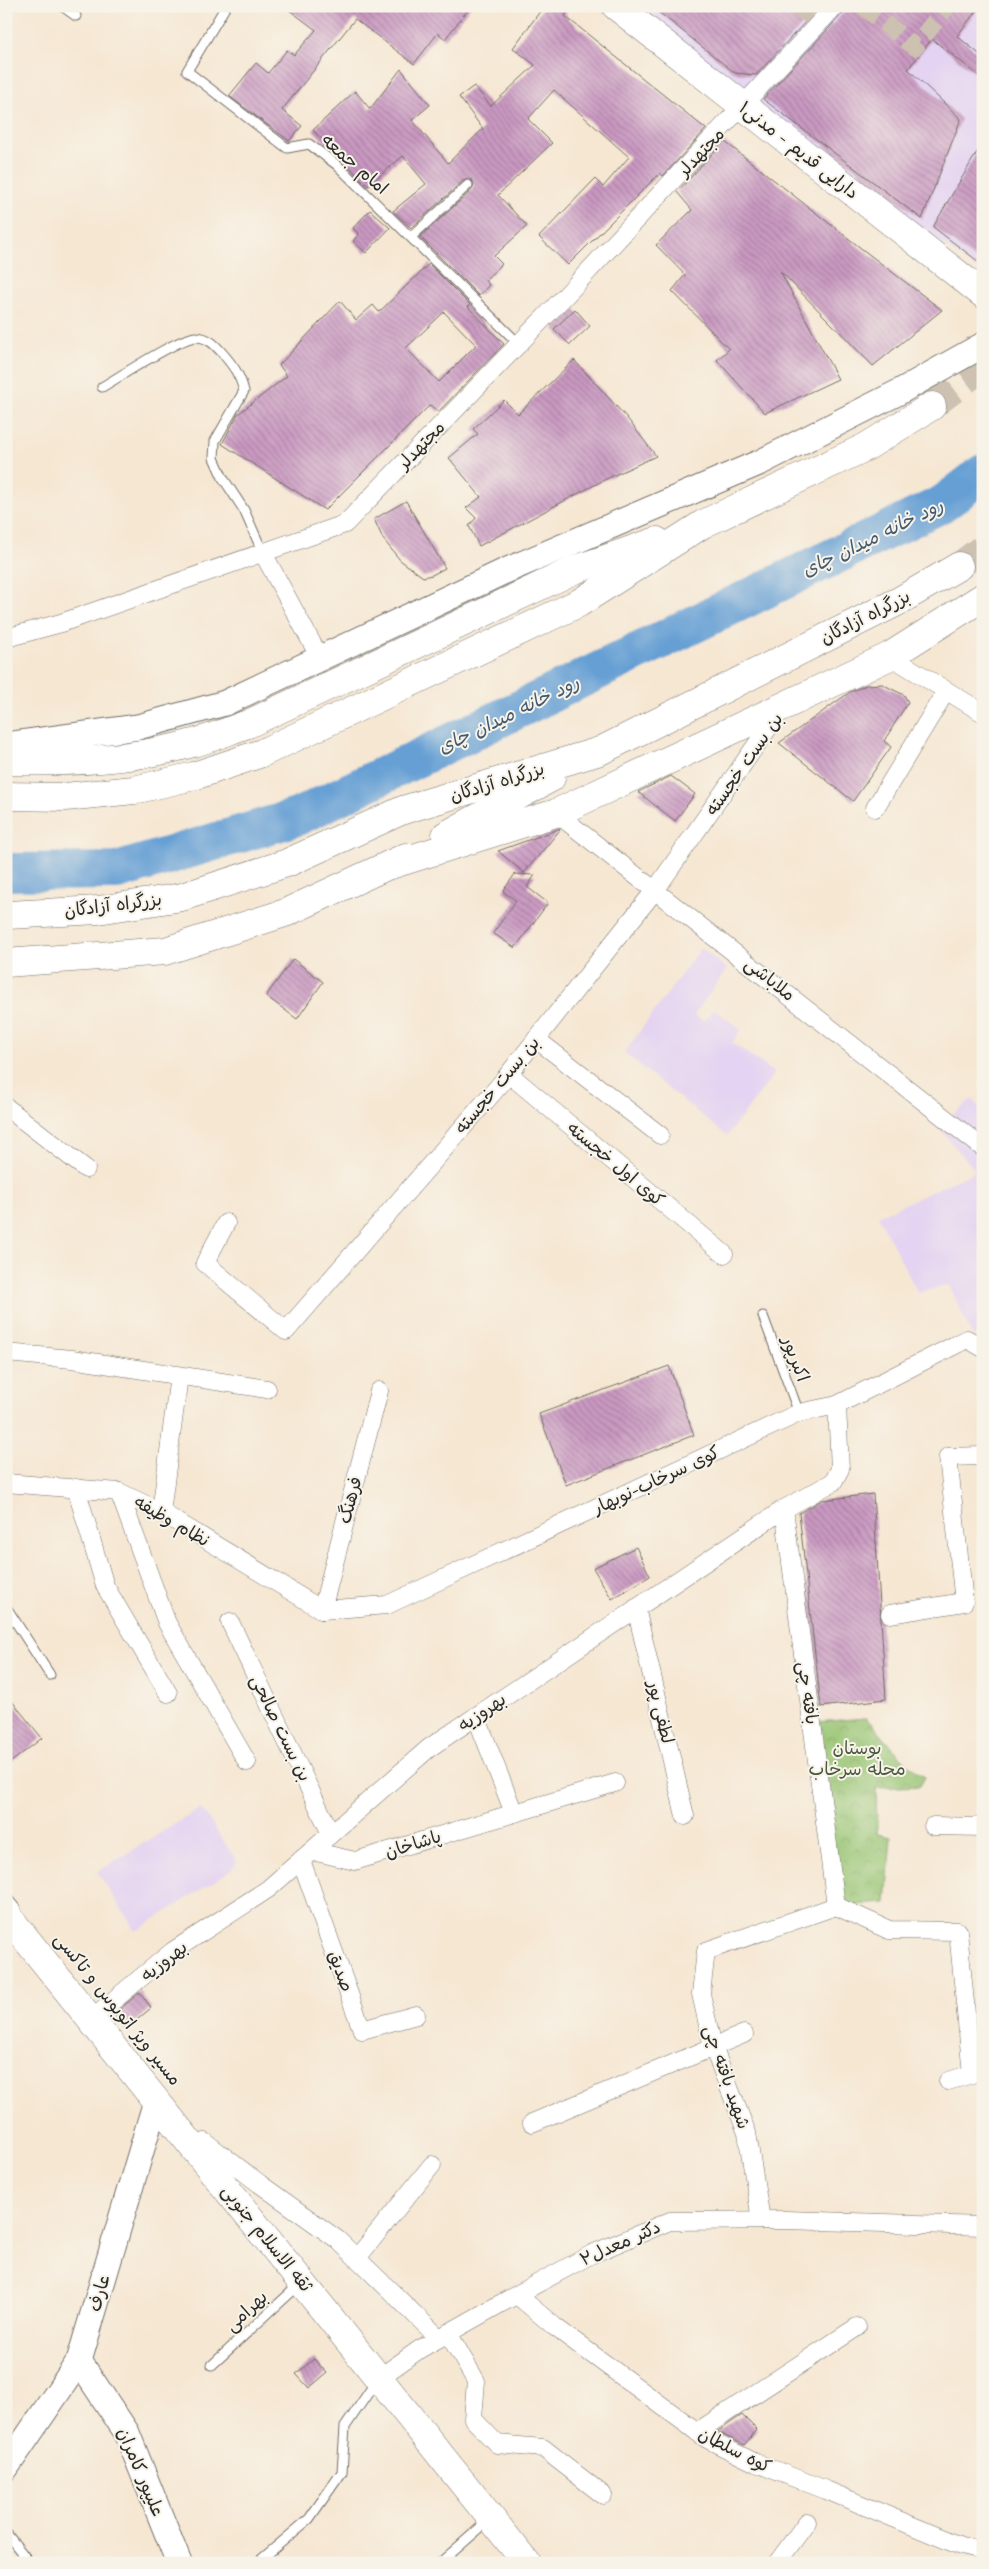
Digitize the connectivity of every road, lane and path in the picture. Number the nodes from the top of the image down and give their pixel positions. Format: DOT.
graph roads {
  1 [pos="62,6"];
  2 [pos="226,6"];
  3 [pos="616,6"];
  4 [pos="835,6"];
  5 [pos="76,16"];
  6 [pos="743,107"];
  7 [pos="468,185"];
  8 [pos="411,237"];
  9 [pos="983,294"];
  10 [pos="520,344"];
  11 [pos="983,345"];
  12 [pos="102,387"];
  13 [pos="932,406"];
  14 [pos="703,524"];
  15 [pos="263,552"];
  16 [pos="959,566"];
  17 [pos="983,597"];
  18 [pos="6,638"];
  19 [pos="890,656"];
  20 [pos="320,658"];
  21 [pos="946,691"];
  22 [pos="784,706"];
  23 [pos="983,714"];
  24 [pos="6,745"];
  25 [pos="600,751"];
  26 [pos="6,761"];
  27 [pos="6,796"];
  28 [pos="875,808"];
  29 [pos="556,813"];
  30 [pos="391,865"];
  31 [pos="656,889"];
  32 [pos="8,915"];
  33 [pos="6,963"];
  34 [pos="536,1038"];
  35 [pos="508,1074"];
  36 [pos="6,1107"];
  37 [pos="660,1135"];
  38 [pos="983,1148"];
  39 [pos="86,1170"];
  40 [pos="226,1223"];
  41 [pos="724,1254"];
  42 [pos="763,1316"];
  43 [pos="983,1348"];
  44 [pos="6,1353"];
  45 [pos="178,1376"];
  46 [pos="266,1389"];
  47 [pos="379,1391"];
  48 [pos="837,1405"];
  49 [pos="799,1413"];
  50 [pos="983,1456"];
  51 [pos="6,1483"];
  52 [pos="76,1488"];
  53 [pos="120,1492"];
  54 [pos="784,1509"];
  55 [pos="161,1512"];
  56 [pos="6,1608"];
  57 [pos="636,1608"];
  58 [pos="322,1610"];
  59 [pos="890,1614"];
  60 [pos="230,1622"];
  61 [pos="50,1675"];
  62 [pos="168,1693"];
  63 [pos="476,1716"];
  64 [pos="247,1762"];
  65 [pos="615,1783"];
  66 [pos="514,1813"];
  67 [pos="685,1816"];
  68 [pos="933,1826"];
  69 [pos="983,1827"];
  70 [pos="331,1834"];
  71 [pos="307,1856"];
  72 [pos="6,1897"];
  73 [pos="836,1906"];
  74 [pos="16,1917"];
  75 [pos="98,2014"];
  76 [pos="416,2015"];
  77 [pos="744,2034"];
  78 [pos="713,2047"];
  79 [pos="948,2080"];
  80 [pos="156,2101"];
  81 [pos="532,2123"];
  82 [pos="200,2142"];
  83 [pos="432,2165"];
  84 [pos="761,2220"];
  85 [pos="983,2226"];
  86 [pos="357,2258"];
  87 [pos="302,2282"];
  88 [pos="517,2295"];
  89 [pos="857,2327"];
  90 [pos="443,2335"];
  91 [pos="79,2361"];
  92 [pos="212,2365"];
  93 [pos="379,2378"];
  94 [pos="697,2432"];
  95 [pos="6,2468"];
  96 [pos="603,2496"];
  97 [pos="491,2518"];
  98 [pos="807,2522"];
  99 [pos="6,2533"];
  100 [pos="983,2551"];
  101 [pos="30,2563"];
  102 [pos="179,2563"];
  103 [pos="257,2563"];
  104 [pos="440,2563"];
  105 [pos="527,2563"];
  106 [pos="777,2563"];
  1 -- 5 [label="lane"];
  2 -- 8 [label="lane, امام جمعه"];
  3 -- 6 [label="main road, دارایی قدیم - مدنی۱"];
  4 -- 6 [label="street, مجتهدلر"];
  6 -- 9 [label="main road, دارایی قدیم - مدنی۱"];
  6 -- 10 [label="street, مجتهدلر"];
  7 -- 8 [label="lane"];
  8 -- 10 [label="lane, امام جمعه"];
  10 -- 15 [label="street, مجتهدلر"];
  11 -- 20 [label="main road"];
  12 -- 15 [label="lane"];
  13 -- 14 [label="main road"];
  14 -- 26 [label="main road"];
  14 -- 27 [label="main road"];
  15 -- 18 [label="street, مجتهدلر"];
  15 -- 20 [label="street"];
  16 -- 25 [label="main road, بزرگراه آزادگان"];
  17 -- 19 [label="main road"];
  19 -- 21 [label="street"];
  19 -- 22 [label="main road"];
  20 -- 24 [label="main road"];
  21 -- 23 [label="street"];
  21 -- 28 [label="street"];
  22 -- 29 [label="main road"];
  22 -- 31 [label="street, بن بست خجسته"];
  25 -- 30 [label="main road"];
  25 -- 32 [label="main road, بزرگراه آزادگان"];
  29 -- 30 [label="main road"];
  29 -- 31 [label="street, ملاباشی"];
  30 -- 33 [label="main road"];
  31 -- 34 [label="street, بن بست خجسته"];
  31 -- 38 [label="street, ملاباشی"];
  34 -- 35 [label="street, بن بست خجسته"];
  34 -- 37 [label="street"];
  35 -- 40 [label="street, بن بست خجسته"];
  35 -- 41 [label="street, کوی اول خجسته"];
  36 -- 39 [label="street"];
  42 -- 49 [label="lane, اکبرپور"];
  43 -- 48 [label="street, کوی سرخاب-نوبهار"];
  44 -- 45 [label="street"];
  45 -- 46 [label="street"];
  45 -- 55 [label="street"];
  47 -- 58 [label="street, فرهنگ"];
  48 -- 49 [label="street, کوی سرخاب-نوبهار"];
  48 -- 54 [label="street, بهروزیه"];
  49 -- 58 [label="street, کوی سرخاب-نوبهار"];
  50 -- 59 [label="street"];
  51 -- 52 [label="street, نظام وظیفه"];
  52 -- 53 [label="street, نظام وظیفه"];
  52 -- 62 [label="street"];
  53 -- 55 [label="street, نظام وظیفه"];
  53 -- 64 [label="street"];
  54 -- 57 [label="street, بهروزیه"];
  54 -- 73 [label="street, بافته چی"];
  55 -- 58 [label="street, نظام وظیفه"];
  56 -- 61 [label="lane"];
  57 -- 63 [label="street, بهروزیه"];
  57 -- 67 [label="street, لطفی پور"];
  60 -- 70 [label="street, بن بست صالحی"];
  63 -- 66 [label="street"];
  63 -- 70 [label="street, بهروزیه"];
  65 -- 66 [label="street, پاشاخان"];
  66 -- 71 [label="street, پاشاخان"];
  68 -- 69 [label="street"];
  70 -- 71 [label="street, بهروزیه"];
  71 -- 75 [label="street, بهروزیه"];
  71 -- 76 [label="street, صدیق"];
  72 -- 74 [label="lane"];
  73 -- 78 [label="street, شهید بافته چی"];
  73 -- 79 [label="street"];
  74 -- 75 [label="main road, ثقه الاسلام جنوبی"];
  75 -- 80 [label="main road, ثقه الاسلام جنوبی"];
  77 -- 78 [label="street"];
  78 -- 81 [label="street"];
  78 -- 84 [label="street, شهید بافته چی"];
  80 -- 82 [label="main road, ثقه الاسلام جنوبی"];
  80 -- 91 [label="main road, عارف"];
  82 -- 86 [label="street"];
  82 -- 87 [label="main road, ثقه الاسلام جنوبی"];
  83 -- 86 [label="street"];
  84 -- 85 [label="street, دکتر معدل۲"];
  84 -- 88 [label="street, دکتر معدل۲"];
  86 -- 90 [label="street"];
  87 -- 92 [label="lane, بهرامی"];
  87 -- 93 [label="main road, ثقه الاسلام جنوبی"];
  88 -- 90 [label="street, دکتر معدل۲"];
  88 -- 94 [label="street, کوه سلطان"];
  89 -- 94 [label="street"];
  90 -- 93 [label="street, دکتر معدل۲"];
  90 -- 96 [label="street"];
  91 -- 95 [label="main road, عارف"];
  91 -- 102 [label="main road, علیپور کامران"];
  93 -- 97 [label="main road, ثقه الاسلام جنوبی"];
  93 -- 103 [label="lane"];
  94 -- 100 [label="street, کوه سلطان"];
  97 -- 104 [label="lane"];
  97 -- 105 [label="main road, ثقه الاسلام جنوبی"];
  98 -- 106 [label="street"];
  99 -- 101 [label="lane"];
}
